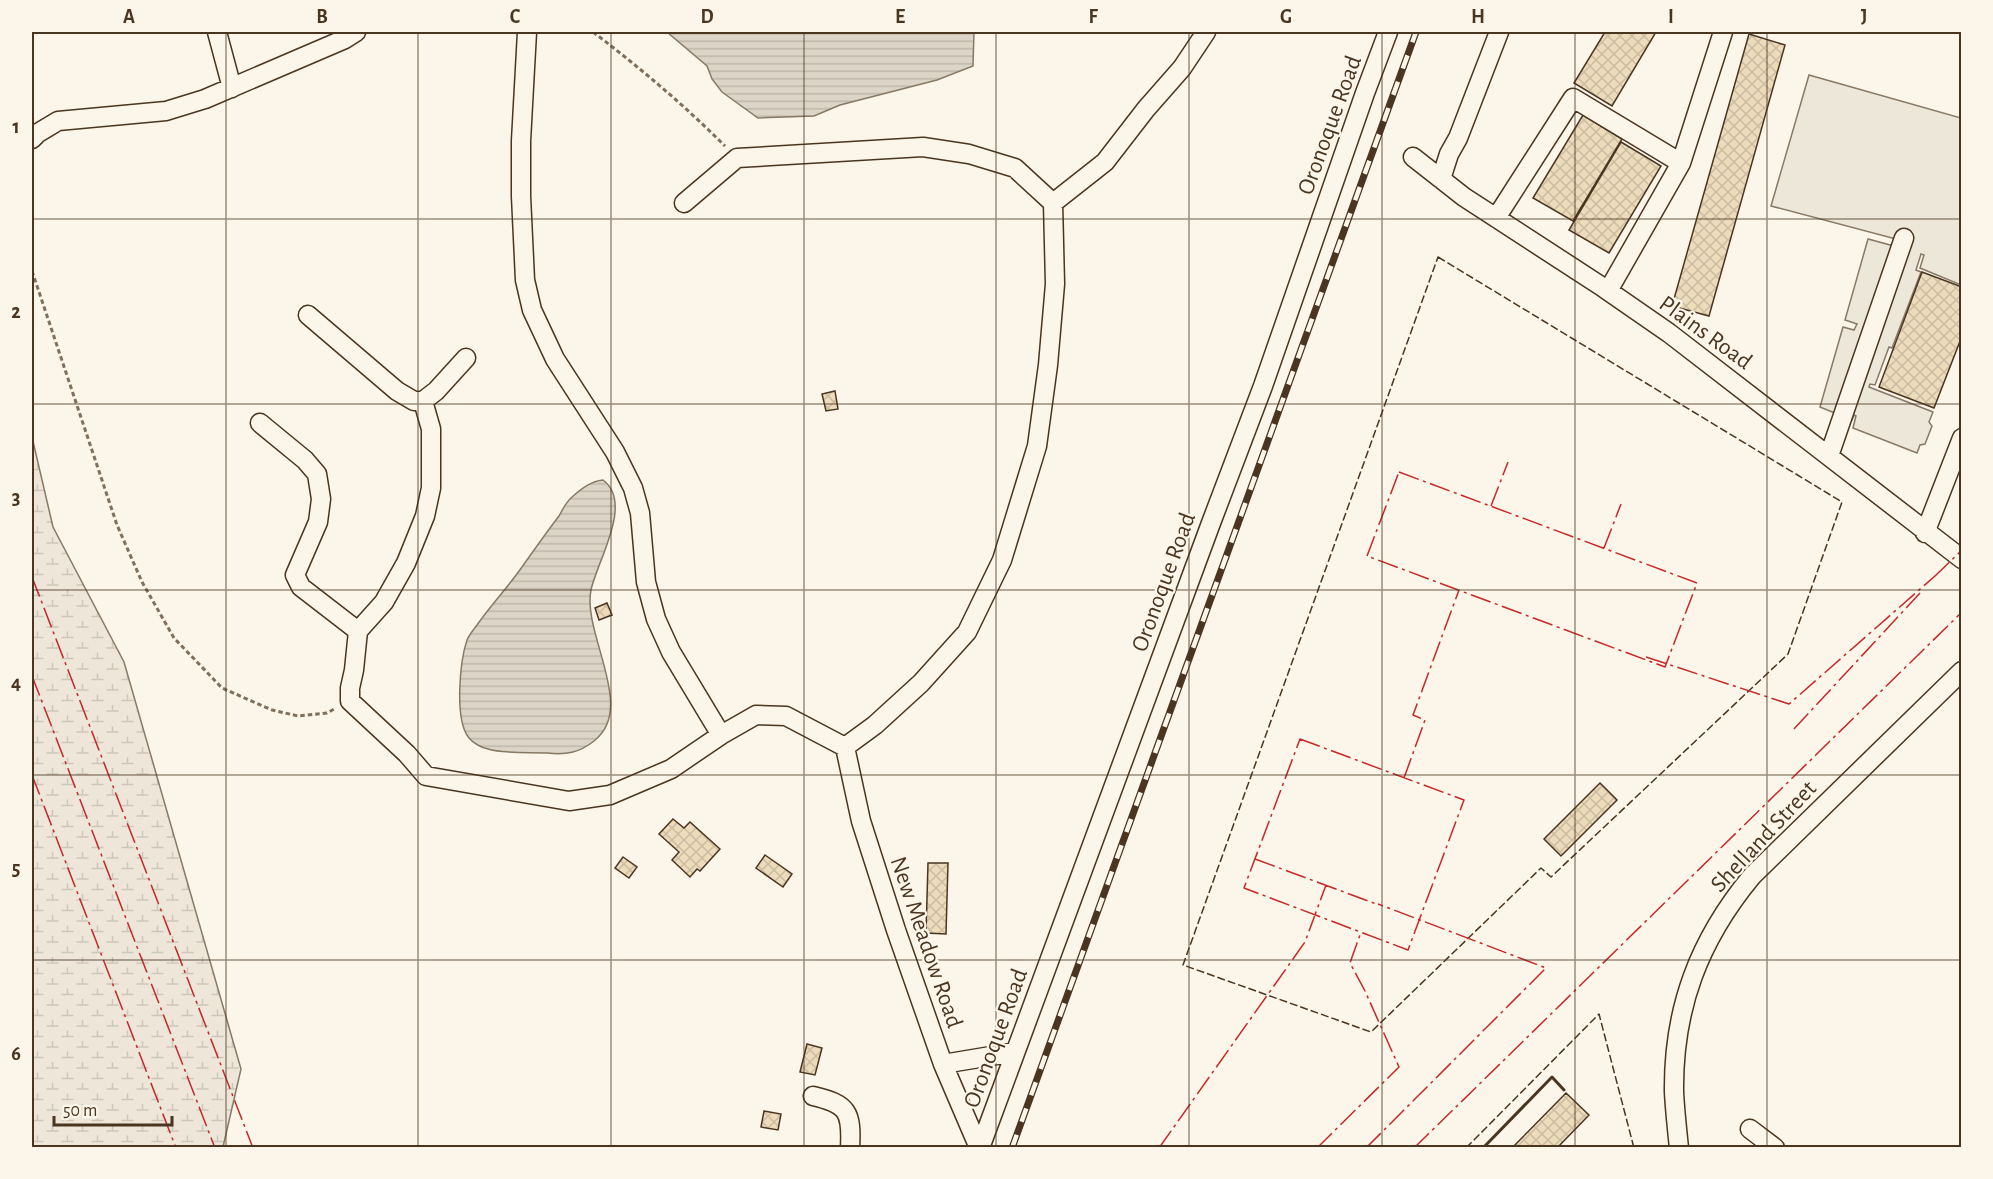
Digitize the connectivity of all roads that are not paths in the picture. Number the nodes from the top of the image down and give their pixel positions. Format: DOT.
graph roads {
  1 [pos="217,32"];
  2 [pos="356,32"];
  3 [pos="527,32"];
  4 [pos="1206,32"];
  5 [pos="1388,32"];
  6 [pos="1499,32"];
  7 [pos="1724,32"];
  8 [pos="232,88"];
  9 [pos="32,139"];
  10 [pos="1413,157"];
  11 [pos="1682,163"];
  12 [pos="1441,179"];
  13 [pos="1053,202"];
  14 [pos="684,203"];
  15 [pos="1496,218"];
  16 [pos="1904,238"];
  17 [pos="1608,291"];
  18 [pos="309,315"];
  19 [pos="466,358"];
  20 [pos="423,401"];
  21 [pos="260,423"];
  22 [pos="1962,438"];
  23 [pos="1829,456"];
  24 [pos="1925,533"];
  25 [pos="1962,559"];
  26 [pos="358,631"];
  27 [pos="1962,671"];
  28 [pos="721,735"];
  29 [pos="845,747"];
  30 [pos="1015,1052"];
  31 [pos="943,1064"];
  32 [pos="813,1096"];
  33 [pos="1750,1129"];
  34 [pos="850,1148"];
  35 [pos="980,1148"];
  36 [pos="1679,1148"];
  37 [pos="1775,1148"];
  1 -- 8 [label="street"];
  2 -- 8 [label="street"];
  3 -- 28 [label="street"];
  4 -- 13 [label="street"];
  5 -- 30 [label="street, Oronoque Road"];
  6 -- 12 [label="street"];
  7 -- 11 [label="street"];
  8 -- 9 [label="street"];
  10 -- 12 [label="street, Plains Road"];
  11 -- 15 [label="street"];
  11 -- 17 [label="street"];
  12 -- 15 [label="street, Plains Road"];
  13 -- 14 [label="street"];
  13 -- 29 [label="street"];
  15 -- 17 [label="street, Plains Road"];
  16 -- 23 [label="street"];
  17 -- 23 [label="street, Plains Road"];
  18 -- 20 [label="street"];
  19 -- 20 [label="street"];
  20 -- 26 [label="street"];
  21 -- 26 [label="street"];
  22 -- 24 [label="street"];
  23 -- 24 [label="street, Plains Road"];
  24 -- 25 [label="street, Plains Road"];
  26 -- 28 [label="street"];
  27 -- 36 [label="street, Shelland Street"];
  28 -- 29 [label="street"];
  29 -- 31 [label="street, New Meadow Road"];
  30 -- 31 [label="street"];
  30 -- 35 [label="street, Oronoque Road"];
  31 -- 35 [label="street, New Meadow Road"];
  32 -- 34 [label="street"];
  33 -- 37 [label="street"];
}
